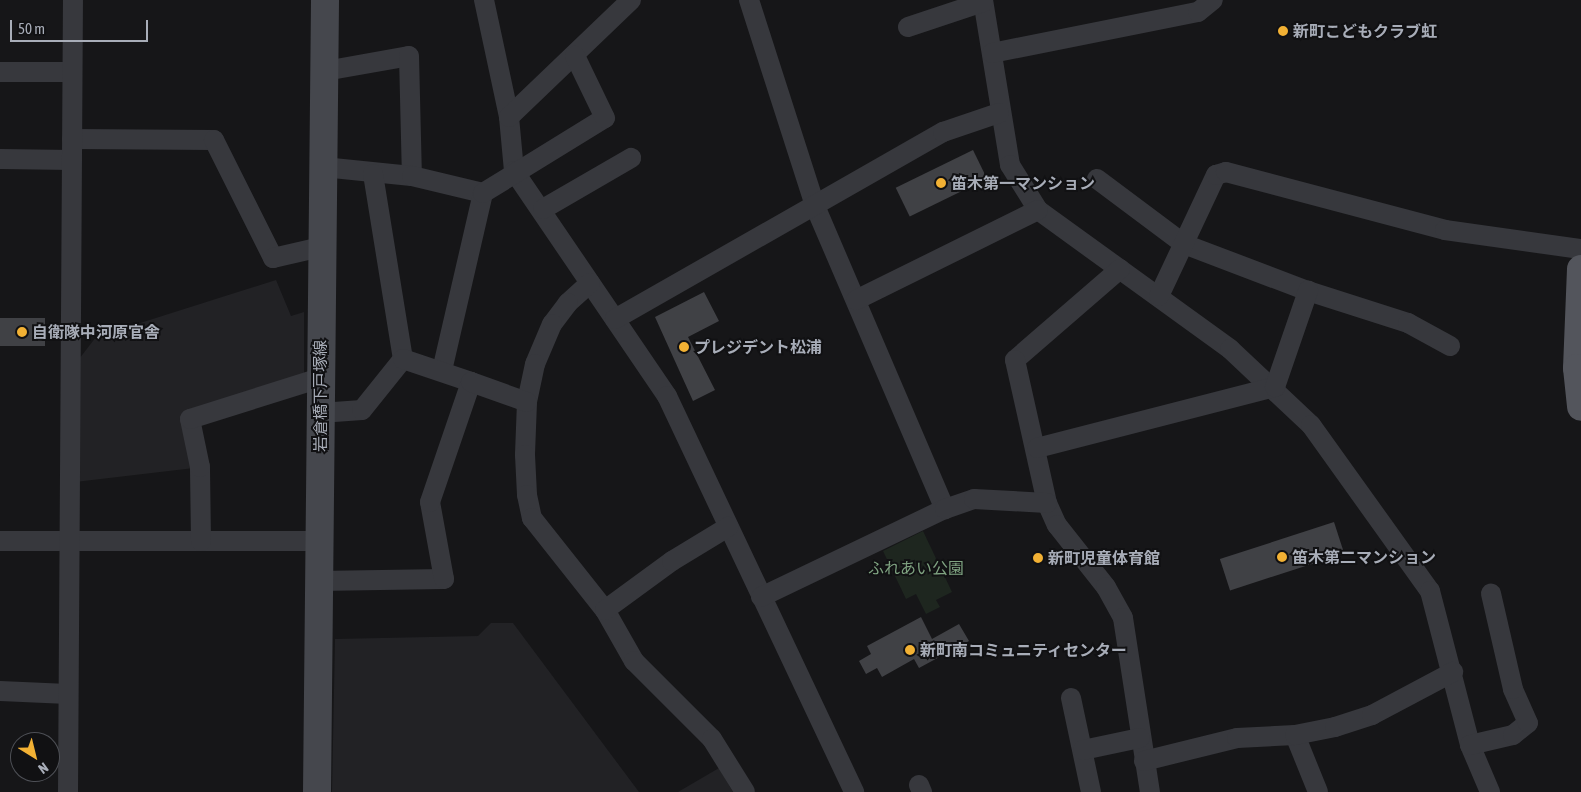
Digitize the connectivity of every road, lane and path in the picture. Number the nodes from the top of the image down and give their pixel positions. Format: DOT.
graph roads {
  1 [pos="73,0"];
  2 [pos="325,0"];
  3 [pos="484,0"];
  4 [pos="631,0"];
  5 [pos="748,0"];
  6 [pos="1214,0"];
  7 [pos="983,1"];
  8 [pos="908,27"];
  9 [pos="992,53"];
  10 [pos="575,56"];
  11 [pos="325,70"];
  12 [pos="0,72"];
  13 [pos="70,72"];
  14 [pos="999,113"];
  15 [pos="509,117"];
  16 [pos="72,139"];
  17 [pos="631,158"];
  18 [pos="0,159"];
  19 [pos="72,160"];
  20 [pos="323,167"];
  21 [pos="514,171"];
  22 [pos="373,174"];
  23 [pos="412,176"];
  24 [pos="1097,179"];
  25 [pos="483,193"];
  26 [pos="815,206"];
  27 [pos="543,209"];
  28 [pos="1038,210"];
  29 [pos="1184,244"];
  30 [pos="321,247"];
  31 [pos="1581,248"];
  32 [pos="1120,269"];
  33 [pos="1581,270"];
  34 [pos="590,283"];
  35 [pos="1308,291"];
  36 [pos="1158,296"];
  37 [pos="856,300"];
  38 [pos="615,320"];
  39 [pos="1580,320"];
  40 [pos="1450,346"];
  41 [pos="403,359"];
  42 [pos="442,371"];
  43 [pos="320,378"];
  44 [pos="471,382"];
  45 [pos="1275,387"];
  46 [pos="527,402"];
  47 [pos="1581,407"];
  48 [pos="320,413"];
  49 [pos="1037,448"];
  50 [pos="1047,503"];
  51 [pos="945,509"];
  52 [pos="728,527"];
  53 [pos="319,540"];
  54 [pos="201,541"];
  55 [pos="0,542"];
  56 [pos="70,543"];
  57 [pos="318,581"];
  58 [pos="1491,594"];
  59 [pos="761,597"];
  60 [pos="605,610"];
  61 [pos="1453,672"];
  62 [pos="0,692"];
  63 [pos="68,694"];
  64 [pos="1071,698"];
  65 [pos="1295,735"];
  66 [pos="1140,738"];
  67 [pos="1470,745"];
  68 [pos="1083,750"];
  69 [pos="1144,761"];
  70 [pos="68,792"];
  71 [pos="317,792"];
  72 [pos="744,792"];
  73 [pos="854,792"];
  74 [pos="1091,792"];
  75 [pos="1150,792"];
  76 [pos="1318,792"];
  77 [pos="1490,792"];
  1 -- 13 [label="street"];
  2 -- 11 [label="street, 岩倉橋下戸塚線"];
  3 -- 15 [label="street"];
  4 -- 10 [label="street"];
  5 -- 26 [label="street"];
  6 -- 9 [label="street"];
  7 -- 8 [label="street"];
  7 -- 9 [label="street"];
  9 -- 14 [label="street"];
  10 -- 15 [label="street"];
  10 -- 21 [label="street"];
  11 -- 20 [label="street, 岩倉橋下戸塚線"];
  11 -- 23 [label="street"];
  12 -- 13 [label="street"];
  13 -- 16 [label="street"];
  14 -- 26 [label="street"];
  14 -- 28 [label="street"];
  15 -- 21 [label="street"];
  16 -- 19 [label="street"];
  16 -- 30 [label="street"];
  17 -- 27 [label="street"];
  18 -- 19 [label="street"];
  19 -- 56 [label="street"];
  20 -- 22 [label="street"];
  20 -- 30 [label="street, 岩倉橋下戸塚線"];
  21 -- 25 [label="street"];
  21 -- 27 [label="street"];
  22 -- 23 [label="street"];
  22 -- 41 [label="street"];
  23 -- 25 [label="street"];
  24 -- 29 [label="street"];
  25 -- 42 [label="street"];
  26 -- 37 [label="street"];
  26 -- 38 [label="street"];
  27 -- 34 [label="street"];
  28 -- 32 [label="street"];
  28 -- 37 [label="street"];
  29 -- 31 [label="street"];
  29 -- 35 [label="street"];
  29 -- 36 [label="street"];
  30 -- 43 [label="street, 岩倉橋下戸塚線"];
  32 -- 36 [label="street"];
  32 -- 49 [label="street"];
  33 -- 39 [label="main road"];
  34 -- 38 [label="street"];
  34 -- 46 [label="street"];
  35 -- 40 [label="street"];
  35 -- 45 [label="street"];
  36 -- 45 [label="street"];
  37 -- 51 [label="street"];
  38 -- 52 [label="street"];
  39 -- 47 [label="main road"];
  41 -- 42 [label="street"];
  41 -- 48 [label="street"];
  42 -- 44 [label="street"];
  43 -- 48 [label="street, 岩倉橋下戸塚線"];
  43 -- 54 [label="street"];
  44 -- 46 [label="street"];
  44 -- 57 [label="street"];
  45 -- 49 [label="street"];
  45 -- 61 [label="street"];
  46 -- 60 [label="street"];
  48 -- 53 [label="street, 岩倉橋下戸塚線"];
  49 -- 50 [label="street"];
  50 -- 51 [label="street"];
  50 -- 66 [label="street"];
  51 -- 59 [label="street"];
  52 -- 59 [label="street"];
  52 -- 60 [label="street"];
  53 -- 54 [label="street"];
  53 -- 57 [label="street, 岩倉橋下戸塚線"];
  54 -- 56 [label="street"];
  55 -- 56 [label="street"];
  56 -- 63 [label="street"];
  57 -- 71 [label="street, 岩倉橋下戸塚線"];
  58 -- 67 [label="street"];
  59 -- 73 [label="street"];
  60 -- 72 [label="street"];
  61 -- 65 [label="street"];
  61 -- 67 [label="street"];
  62 -- 63 [label="street"];
  63 -- 70 [label="street"];
  64 -- 68 [label="street"];
  65 -- 69 [label="street"];
  65 -- 76 [label="street"];
  66 -- 68 [label="street"];
  66 -- 69 [label="street"];
  67 -- 77 [label="street"];
  68 -- 74 [label="street"];
  69 -- 75 [label="street"];
}
